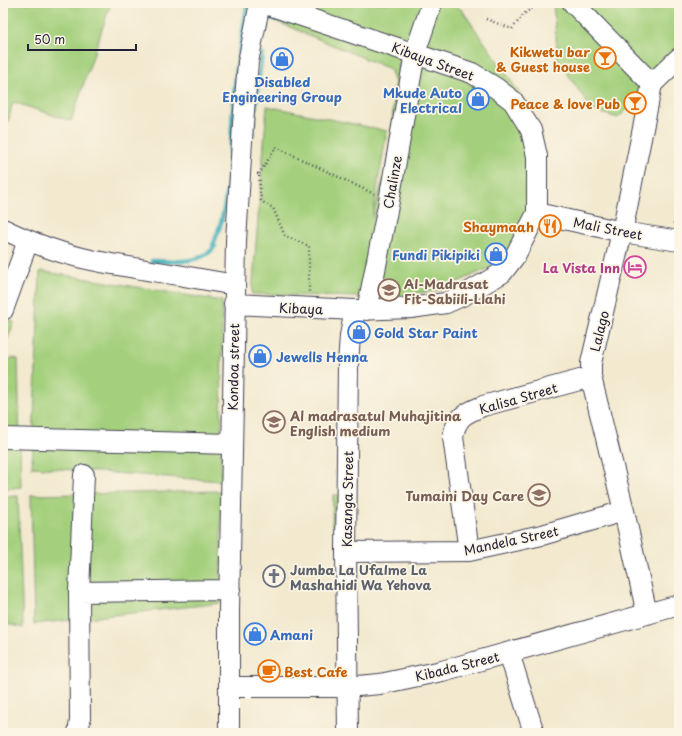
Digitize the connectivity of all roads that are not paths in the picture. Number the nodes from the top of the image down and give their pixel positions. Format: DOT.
graph roads {
  1 [pos="262,3"];
  2 [pos="432,3"];
  3 [pos="573,3"];
  4 [pos="415,53"];
  5 [pos="679,58"];
  6 [pos="652,84"];
  7 [pos="537,213"];
  8 [pos="3,230"];
  9 [pos="622,232"];
  10 [pos="28,241"];
  11 [pos="679,241"];
  12 [pos="234,295"];
  13 [pos="3,310"];
  14 [pos="361,310"];
  15 [pos="591,377"];
  16 [pos="3,438"];
  17 [pos="232,444"];
  18 [pos="84,475"];
  19 [pos="624,511"];
  20 [pos="469,550"];
  21 [pos="346,552"];
  22 [pos="230,590"];
  23 [pos="80,592"];
  24 [pos="679,605"];
  25 [pos="648,614"];
  26 [pos="509,653"];
  27 [pos="229,687"];
  28 [pos="347,687"];
  29 [pos="78,733"];
  30 [pos="229,733"];
  31 [pos="348,733"];
  32 [pos="534,733"];
  1 -- 4 [label="street, Kibaya Street"];
  1 -- 12 [label="street, Kondoa street"];
  2 -- 4 [label="street, Chalinze"];
  3 -- 6 [label="street"];
  4 -- 7 [label="street, Kibaya Street"];
  4 -- 14 [label="street, Chalinze"];
  5 -- 6 [label="street"];
  6 -- 9 [label="street, Lalago"];
  7 -- 9 [label="street, Mali Street"];
  7 -- 14 [label="street, Kibaya Street"];
  8 -- 10 [label="street, Kibaya"];
  9 -- 11 [label="street, Mali Street"];
  9 -- 15 [label="street, Lalago"];
  10 -- 12 [label="street, Kibaya"];
  10 -- 13 [label="street"];
  12 -- 14 [label="street, Kibaya"];
  12 -- 17 [label="street, Kondoa street"];
  14 -- 21 [label="street, Kasanga Street"];
  15 -- 19 [label="street, Lalago"];
  15 -- 20 [label="street, Kalisa Street"];
  16 -- 17 [label="street"];
  17 -- 22 [label="street, Kondoa street"];
  18 -- 23 [label="street"];
  19 -- 20 [label="street, Mandela Street"];
  19 -- 25 [label="street, Lalago"];
  20 -- 21 [label="street, Mandela Street"];
  21 -- 28 [label="street, Kasanga Street"];
  22 -- 23 [label="street"];
  22 -- 27 [label="street, Kondoa street"];
  23 -- 29 [label="street"];
  24 -- 25 [label="street, Kibada Street"];
  25 -- 26 [label="street, Kibada Street"];
  26 -- 28 [label="street, Kibada Street"];
  26 -- 32 [label="street"];
  27 -- 28 [label="street, Kibada Street"];
  27 -- 30 [label="street, Kondoa street"];
  28 -- 31 [label="street, Kasanga Street"];
}
